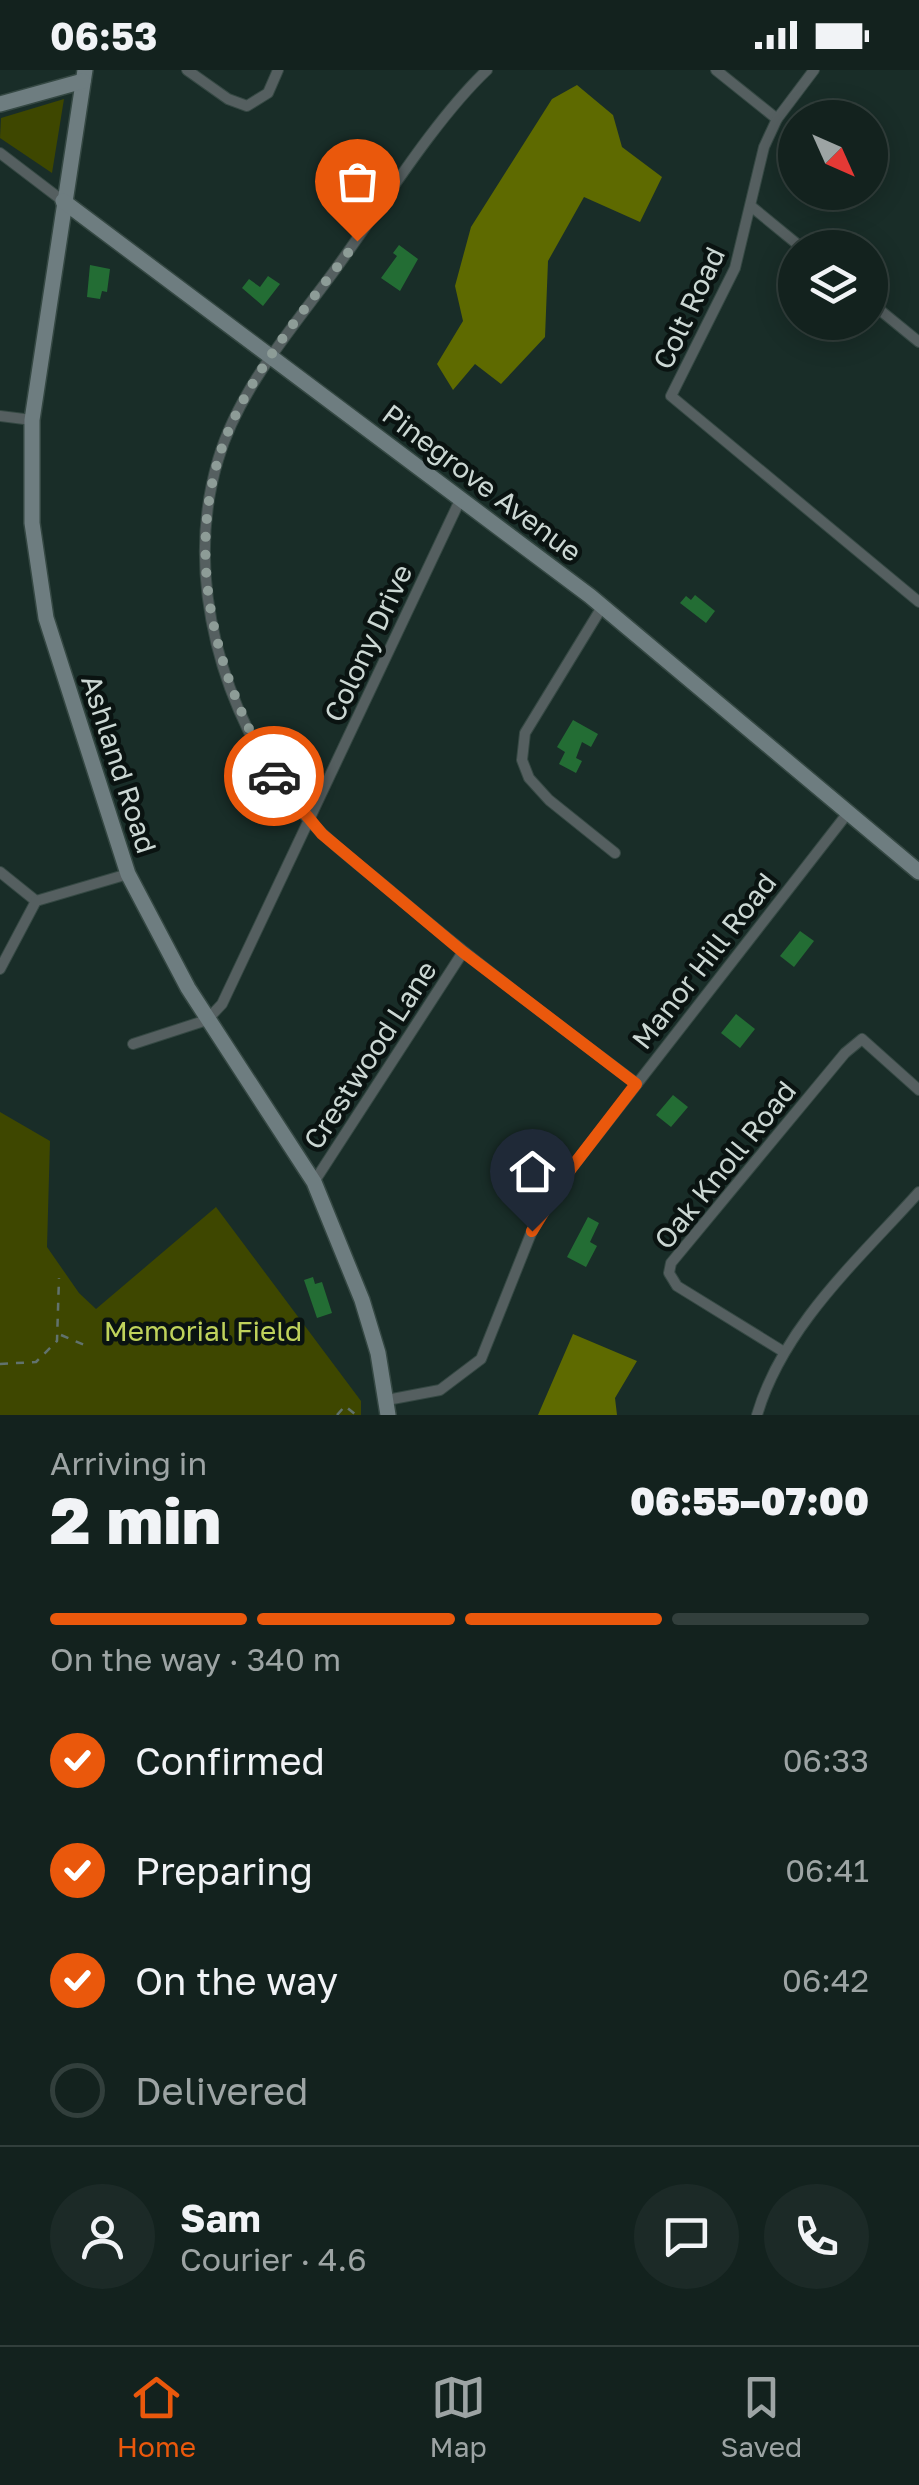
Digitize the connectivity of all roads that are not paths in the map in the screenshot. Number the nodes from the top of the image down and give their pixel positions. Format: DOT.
graph roads {
  1 [pos="187,70"];
  2 [pos="278,70"];
  3 [pos="486,70"];
  4 [pos="716,70"];
  5 [pos="814,70"];
  6 [pos="84,75"];
  7 [pos="0,104"];
  8 [pos="777,118"];
  9 [pos="0,153"];
  10 [pos="64,201"];
  11 [pos="752,207"];
  12 [pos="780,230"];
  13 [pos="888,317"];
  14 [pos="919,342"];
  15 [pos="273,355"];
  16 [pos="0,416"];
  17 [pos="32,420"];
  18 [pos="461,498"];
  19 [pos="919,602"];
  20 [pos="602,607"];
  21 [pos="847,814"];
  22 [pos="310,820"];
  23 [pos="615,853"];
  24 [pos="0,872"];
  25 [pos="919,872"];
  26 [pos="128,874"];
  27 [pos="36,901"];
  28 [pos="463,952"];
  29 [pos="0,969"];
  30 [pos="206,1020"];
  31 [pos="133,1044"];
  32 [pos="636,1084"];
  33 [pos="919,1090"];
  34 [pos="314,1182"];
  35 [pos="919,1192"];
  36 [pos="784,1352"];
  37 [pos="387,1408"];
  38 [pos="757,1415"];
  1 -- 2 [label="street"];
  3 -- 15 [label="street"];
  4 -- 8 [label="street"];
  5 -- 8 [label="street, Colt Road"];
  6 -- 7 [label="street"];
  6 -- 10 [label="street, Ashland Road"];
  8 -- 11 [label="street, Colt Road"];
  9 -- 10 [label="street, Pinegrove Avenue"];
  10 -- 15 [label="street, Pinegrove Avenue"];
  10 -- 17 [label="street, Ashland Road"];
  11 -- 12 [label="street"];
  11 -- 19 [label="street, Colt Road"];
  13 -- 14 [label="street"];
  15 -- 18 [label="street, Pinegrove Avenue"];
  15 -- 22 [label="street"];
  16 -- 17 [label="street"];
  17 -- 26 [label="street, Ashland Road"];
  18 -- 20 [label="street, Pinegrove Avenue"];
  18 -- 22 [label="street, Colony Drive"];
  20 -- 21 [label="street, Pinegrove Avenue"];
  20 -- 23 [label="street"];
  21 -- 25 [label="street, Pinegrove Avenue"];
  21 -- 32 [label="street, Manor Hill Road"];
  22 -- 28 [label="street"];
  22 -- 30 [label="street, Colony Drive"];
  24 -- 27 [label="street"];
  26 -- 27 [label="street"];
  26 -- 30 [label="street, Ashland Road"];
  27 -- 29 [label="street"];
  28 -- 32 [label="street"];
  28 -- 34 [label="street, Crestwood Lane"];
  30 -- 31 [label="street"];
  30 -- 34 [label="street, Ashland Road"];
  32 -- 37 [label="street, Manor Hill Road"];
  33 -- 36 [label="street, Oak Knoll Road"];
  34 -- 37 [label="street, Ashland Road"];
  35 -- 36 [label="street"];
  36 -- 38 [label="street"];
}
